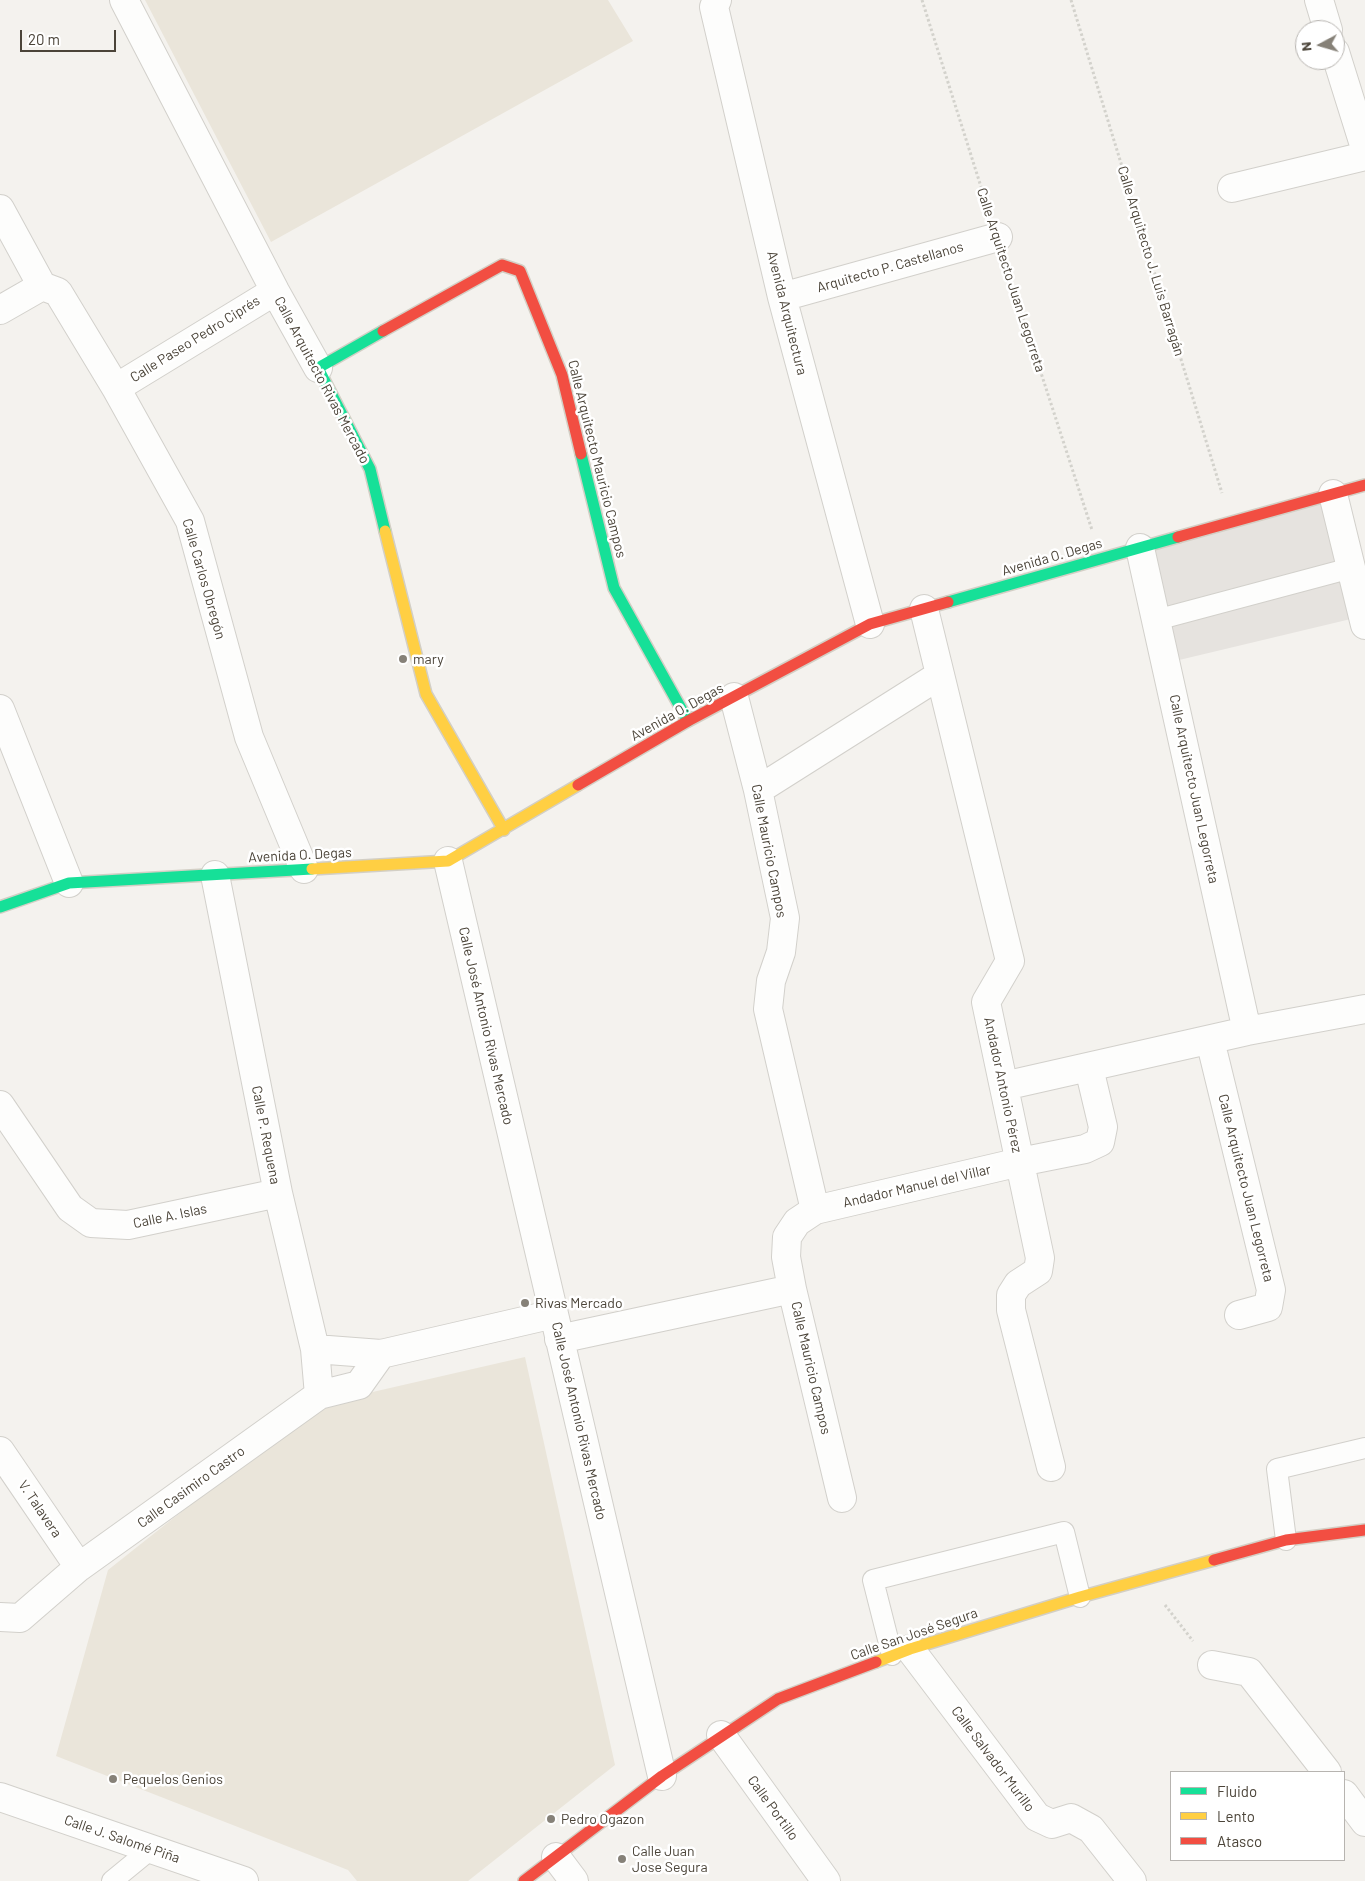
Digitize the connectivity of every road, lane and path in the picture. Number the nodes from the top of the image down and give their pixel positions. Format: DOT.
graph roads {
  1 [pos="124,0"];
  2 [pos="717,0"];
  3 [pos="922,0"];
  4 [pos="1071,0"];
  5 [pos="1319,0"];
  6 [pos="1325,20"];
  7 [pos="1341,70"];
  8 [pos="1365,148"];
  9 [pos="1365,156"];
  10 [pos="1232,188"];
  11 [pos="0,210"];
  12 [pos="998,237"];
  13 [pos="42,286"];
  14 [pos="275,291"];
  15 [pos="782,298"];
  16 [pos="0,310"];
  17 [pos="318,368"];
  18 [pos="116,388"];
  19 [pos="1365,485"];
  20 [pos="1333,494"];
  21 [pos="1231,523"];
  22 [pos="1140,548"];
  23 [pos="1101,559"];
  24 [pos="1353,578"];
  25 [pos="924,609"];
  26 [pos="1156,620"];
  27 [pos="870,624"];
  28 [pos="1365,624"];
  29 [pos="940,675"];
  30 [pos="734,697"];
  31 [pos="0,709"];
  32 [pos="688,721"];
  33 [pos="758,790"];
  34 [pos="504,830"];
  35 [pos="448,861"];
  36 [pos="304,869"];
  37 [pos="215,874"];
  38 [pos="69,883"];
  39 [pos="0,907"];
  40 [pos="1365,1009"];
  41 [pos="1247,1031"];
  42 [pos="1210,1040"];
  43 [pos="1089,1068"];
  44 [pos="1004,1086"];
  45 [pos="0,1105"];
  46 [pos="1020,1162"];
  47 [pos="278,1193"];
  48 [pos="815,1210"];
  49 [pos="787,1237"];
  50 [pos="792,1288"];
  51 [pos="1239,1315"];
  52 [pos="556,1326"];
  53 [pos="315,1349"];
  54 [pos="380,1354"];
  55 [pos="319,1395"];
  56 [pos="1365,1448"];
  57 [pos="0,1451"];
  58 [pos="1051,1467"];
  59 [pos="842,1498"];
  60 [pos="1365,1530"];
  61 [pos="1286,1540"];
  62 [pos="79,1567"];
  63 [pos="1145,1580"];
  64 [pos="1080,1597"];
  65 [pos="0,1617"];
  66 [pos="901,1652"];
  67 [pos="1212,1666"];
  68 [pos="721,1735"];
  69 [pos="1326,1771"];
  70 [pos="662,1776"];
  71 [pos="1345,1795"];
  72 [pos="0,1797"];
  73 [pos="1365,1822"];
  74 [pos="151,1849"];
  75 [pos="556,1857"];
  76 [pos="112,1881"];
  77 [pos="244,1881"];
  78 [pos="524,1881"];
  79 [pos="574,1881"];
  80 [pos="826,1881"];
  81 [pos="1132,1881"];
  1 -- 14 [label="street, Calle Arquitecto Rivas Mercado"];
  2 -- 15 [label="street, Avenida Arquitectura"];
  3 -- 12 [label="path, Calle Arquitecto Juan Legorreta"];
  4 -- 21 [label="path, Calle Arquitecto J. Luis Barragán"];
  5 -- 6 [label="street"];
  7 -- 8 [label="street"];
  9 -- 10 [label="street"];
  11 -- 13 [label="street, Calle Carlos Obregón"];
  12 -- 15 [label="street, Arquitecto P. Castellanos"];
  12 -- 23 [label="path, Calle Arquitecto Juan Legorreta"];
  13 -- 16 [label="street"];
  13 -- 18 [label="street, Calle Carlos Obregón"];
  14 -- 17 [label="street, Calle Arquitecto Rivas Mercado"];
  14 -- 18 [label="street, Calle Paseo Pedro Ciprés"];
  15 -- 27 [label="street, Avenida Arquitectura"];
  17 -- 32 [label="street, Calle Arquitecto Mauricio Campos"];
  17 -- 34 [label="street, Calle Arquitecto Rivas Mercado"];
  18 -- 36 [label="street, Calle Carlos Obregón"];
  19 -- 20 [label="street, Avenida O. Degas"];
  20 -- 21 [label="street, Avenida O. Degas"];
  20 -- 24 [label="street"];
  21 -- 22 [label="street, Avenida O. Degas"];
  22 -- 23 [label="street, Avenida O. Degas"];
  22 -- 26 [label="street, Calle Arquitecto Juan Legorreta"];
  23 -- 25 [label="street, Avenida O. Degas"];
  24 -- 26 [label="lane"];
  24 -- 28 [label="street"];
  25 -- 27 [label="street, Avenida O. Degas"];
  25 -- 29 [label="street, Andador Antonio Pérez"];
  26 -- 41 [label="street, Calle Arquitecto Juan Legorreta"];
  27 -- 30 [label="street, Avenida O. Degas"];
  29 -- 33 [label="street"];
  29 -- 44 [label="street, Andador Antonio Pérez"];
  30 -- 32 [label="street, Avenida O. Degas"];
  30 -- 33 [label="street, Calle Mauricio Campos"];
  31 -- 38 [label="street"];
  32 -- 34 [label="street, Avenida O. Degas"];
  33 -- 48 [label="street, Calle Mauricio Campos"];
  34 -- 35 [label="street, Avenida O. Degas"];
  35 -- 36 [label="street, Avenida O. Degas"];
  35 -- 52 [label="street, Calle José Antonio Rivas Mercado"];
  36 -- 37 [label="street, Avenida O. Degas"];
  37 -- 38 [label="street, Avenida O. Degas"];
  37 -- 47 [label="street, Calle P. Requena"];
  38 -- 39 [label="street, Avenida O. Degas"];
  40 -- 41 [label="street"];
  41 -- 42 [label="street"];
  42 -- 43 [label="street"];
  42 -- 51 [label="street, Calle Arquitecto Juan Legorreta"];
  43 -- 44 [label="street"];
  43 -- 46 [label="street, Andador Manuel del Villar"];
  44 -- 46 [label="street, Andador Antonio Pérez"];
  45 -- 47 [label="street, Calle A. Islas"];
  46 -- 48 [label="street, Andador Manuel del Villar"];
  46 -- 58 [label="street, Andador Antonio Pérez"];
  47 -- 53 [label="street, Calle P. Requena"];
  48 -- 49 [label="street, Andador Manuel del Villar"];
  49 -- 50 [label="street, Calle Mauricio Campos"];
  50 -- 52 [label="street"];
  50 -- 59 [label="street, Calle Mauricio Campos"];
  52 -- 54 [label="street"];
  52 -- 70 [label="street, Calle José Antonio Rivas Mercado"];
  53 -- 54 [label="street"];
  53 -- 55 [label="street, Calle P. Requena"];
  54 -- 55 [label="street, Calle Casimiro Castro"];
  55 -- 62 [label="street, Calle Casimiro Castro"];
  56 -- 61 [label="lane"];
  57 -- 62 [label="street, V. Talavera"];
  60 -- 61 [label="street, Calle San José Segura"];
  61 -- 63 [label="street, Calle San José Segura"];
  62 -- 65 [label="street, Calle Casimiro Castro"];
  63 -- 64 [label="street, Calle San José Segura"];
  63 -- 67 [label="path"];
  64 -- 66 [label="street, Calle San José Segura"];
  64 -- 66 [label="lane"];
  66 -- 68 [label="street, Calle San José Segura"];
  66 -- 81 [label="street, Calle Salvador Murillo"];
  67 -- 69 [label="street"];
  68 -- 70 [label="street, Calle San José Segura"];
  68 -- 80 [label="street, Calle Portillo"];
  70 -- 75 [label="street, Calle San José Segura"];
  71 -- 73 [label="street"];
  72 -- 74 [label="street, Calle J. Salomé Piña"];
  74 -- 76 [label="lane"];
  74 -- 77 [label="street, Calle J. Salomé Piña"];
  75 -- 78 [label="street, Calle San José Segura"];
  75 -- 79 [label="street"];
}
